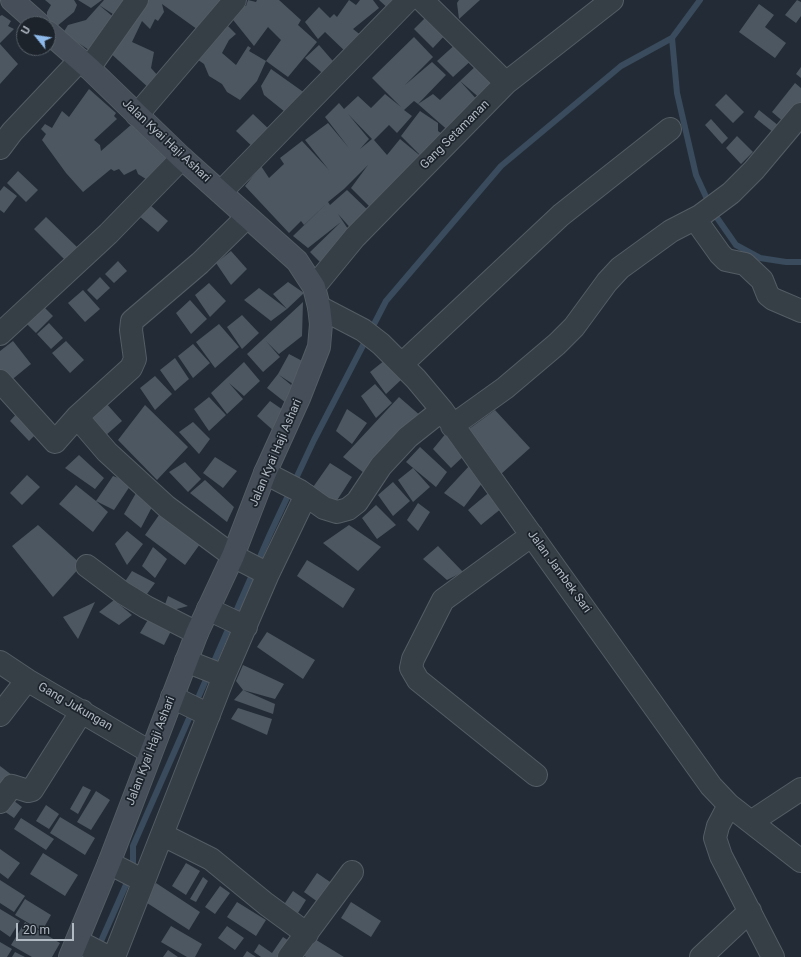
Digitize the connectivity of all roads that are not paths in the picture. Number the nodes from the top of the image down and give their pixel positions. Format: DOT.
graph roads {
  1 [pos="12,0"];
  2 [pos="137,0"];
  3 [pos="235,0"];
  4 [pos="408,0"];
  5 [pos="422,0"];
  6 [pos="612,0"];
  7 [pos="30,16"];
  8 [pos="56,39"];
  9 [pos="85,64"];
  10 [pos="506,83"];
  11 [pos="801,114"];
  12 [pos="138,115"];
  13 [pos="670,129"];
  14 [pos="0,148"];
  15 [pos="182,158"];
  16 [pos="221,192"];
  17 [pos="247,217"];
  18 [pos="698,217"];
  19 [pos="317,297"];
  20 [pos="801,311"];
  21 [pos="1,331"];
  22 [pos="402,364"];
  23 [pos="0,381"];
  24 [pos="77,417"];
  25 [pos="447,418"];
  26 [pos="271,476"];
  27 [pos="303,493"];
  28 [pos="532,535"];
  29 [pos="238,558"];
  30 [pos="87,566"];
  31 [pos="268,574"];
  32 [pos="214,612"];
  33 [pos="246,627"];
  34 [pos="197,633"];
  35 [pos="0,662"];
  36 [pos="192,664"];
  37 [pos="224,676"];
  38 [pos="27,680"];
  39 [pos="178,699"];
  40 [pos="82,711"];
  41 [pos="0,714"];
  42 [pos="208,715"];
  43 [pos="150,752"];
  44 [pos="536,775"];
  45 [pos="801,789"];
  46 [pos="0,802"];
  47 [pos="729,805"];
  48 [pos="752,822"];
  49 [pos="162,835"];
  50 [pos="801,861"];
  51 [pos="113,865"];
  52 [pos="352,872"];
  53 [pos="138,878"];
  54 [pos="750,911"];
  55 [pos="307,934"];
  56 [pos="78,948"];
  57 [pos="108,957"];
  58 [pos="114,957"];
  59 [pos="289,957"];
  60 [pos="701,957"];
  61 [pos="773,957"];
  1 -- 7 [label="main road"];
  2 -- 9 [label="street"];
  3 -- 12 [label="street"];
  4 -- 16 [label="street"];
  5 -- 10 [label="street"];
  6 -- 10 [label="street, Gang Setamanan"];
  8 -- 9 [label="main road, Jalan Kyai Haji Ashari"];
  9 -- 12 [label="main road, Jalan Kyai Haji Ashari"];
  9 -- 14 [label="street"];
  10 -- 19 [label="street, Gang Setamanan"];
  11 -- 18 [label="street"];
  12 -- 15 [label="main road, Jalan Kyai Haji Ashari"];
  13 -- 22 [label="street"];
  15 -- 16 [label="main road, Jalan Kyai Haji Ashari"];
  15 -- 21 [label="street"];
  16 -- 17 [label="main road, Jalan Kyai Haji Ashari"];
  17 -- 19 [label="main road, Jalan Kyai Haji Ashari"];
  17 -- 24 [label="street"];
  18 -- 20 [label="street"];
  18 -- 25 [label="street"];
  19 -- 22 [label="street, Jalan Jambek Sari"];
  19 -- 26 [label="main road, Jalan Kyai Haji Ashari"];
  22 -- 25 [label="street, Jalan Jambek Sari"];
  23 -- 24 [label="street"];
  24 -- 29 [label="street"];
  25 -- 27 [label="street"];
  25 -- 28 [label="street, Jalan Jambek Sari"];
  26 -- 27 [label="street"];
  26 -- 29 [label="main road, Jalan Kyai Haji Ashari"];
  27 -- 31 [label="street"];
  28 -- 44 [label="street"];
  28 -- 47 [label="street, Jalan Jambek Sari"];
  29 -- 31 [label="street"];
  29 -- 32 [label="main road, Jalan Kyai Haji Ashari"];
  30 -- 34 [label="street"];
  31 -- 33 [label="street"];
  32 -- 33 [label="street"];
  32 -- 34 [label="main road, Jalan Kyai Haji Ashari"];
  33 -- 37 [label="street"];
  34 -- 36 [label="main road, Jalan Kyai Haji Ashari"];
  35 -- 38 [label="street, Gang Jukungan"];
  36 -- 37 [label="street"];
  36 -- 39 [label="main road, Jalan Kyai Haji Ashari"];
  37 -- 42 [label="street"];
  38 -- 40 [label="street, Gang Jukungan"];
  38 -- 41 [label="street"];
  39 -- 42 [label="street"];
  39 -- 43 [label="main road, Jalan Kyai Haji Ashari"];
  40 -- 43 [label="street, Gang Jukungan"];
  40 -- 46 [label="street"];
  42 -- 49 [label="street"];
  43 -- 51 [label="main road, Jalan Kyai Haji Ashari"];
  45 -- 48 [label="street"];
  47 -- 48 [label="street, Jalan Jambek Sari"];
  47 -- 54 [label="street"];
  48 -- 50 [label="street, Jalan Jambek Sari"];
  49 -- 55 [label="street"];
  49 -- 58 [label="street"];
  51 -- 53 [label="street"];
  51 -- 56 [label="main road, Jalan Kyai Haji Ashari"];
  52 -- 55 [label="street"];
  54 -- 60 [label="street"];
  54 -- 61 [label="street"];
  55 -- 59 [label="street"];
  56 -- 57 [label="street"];
}
